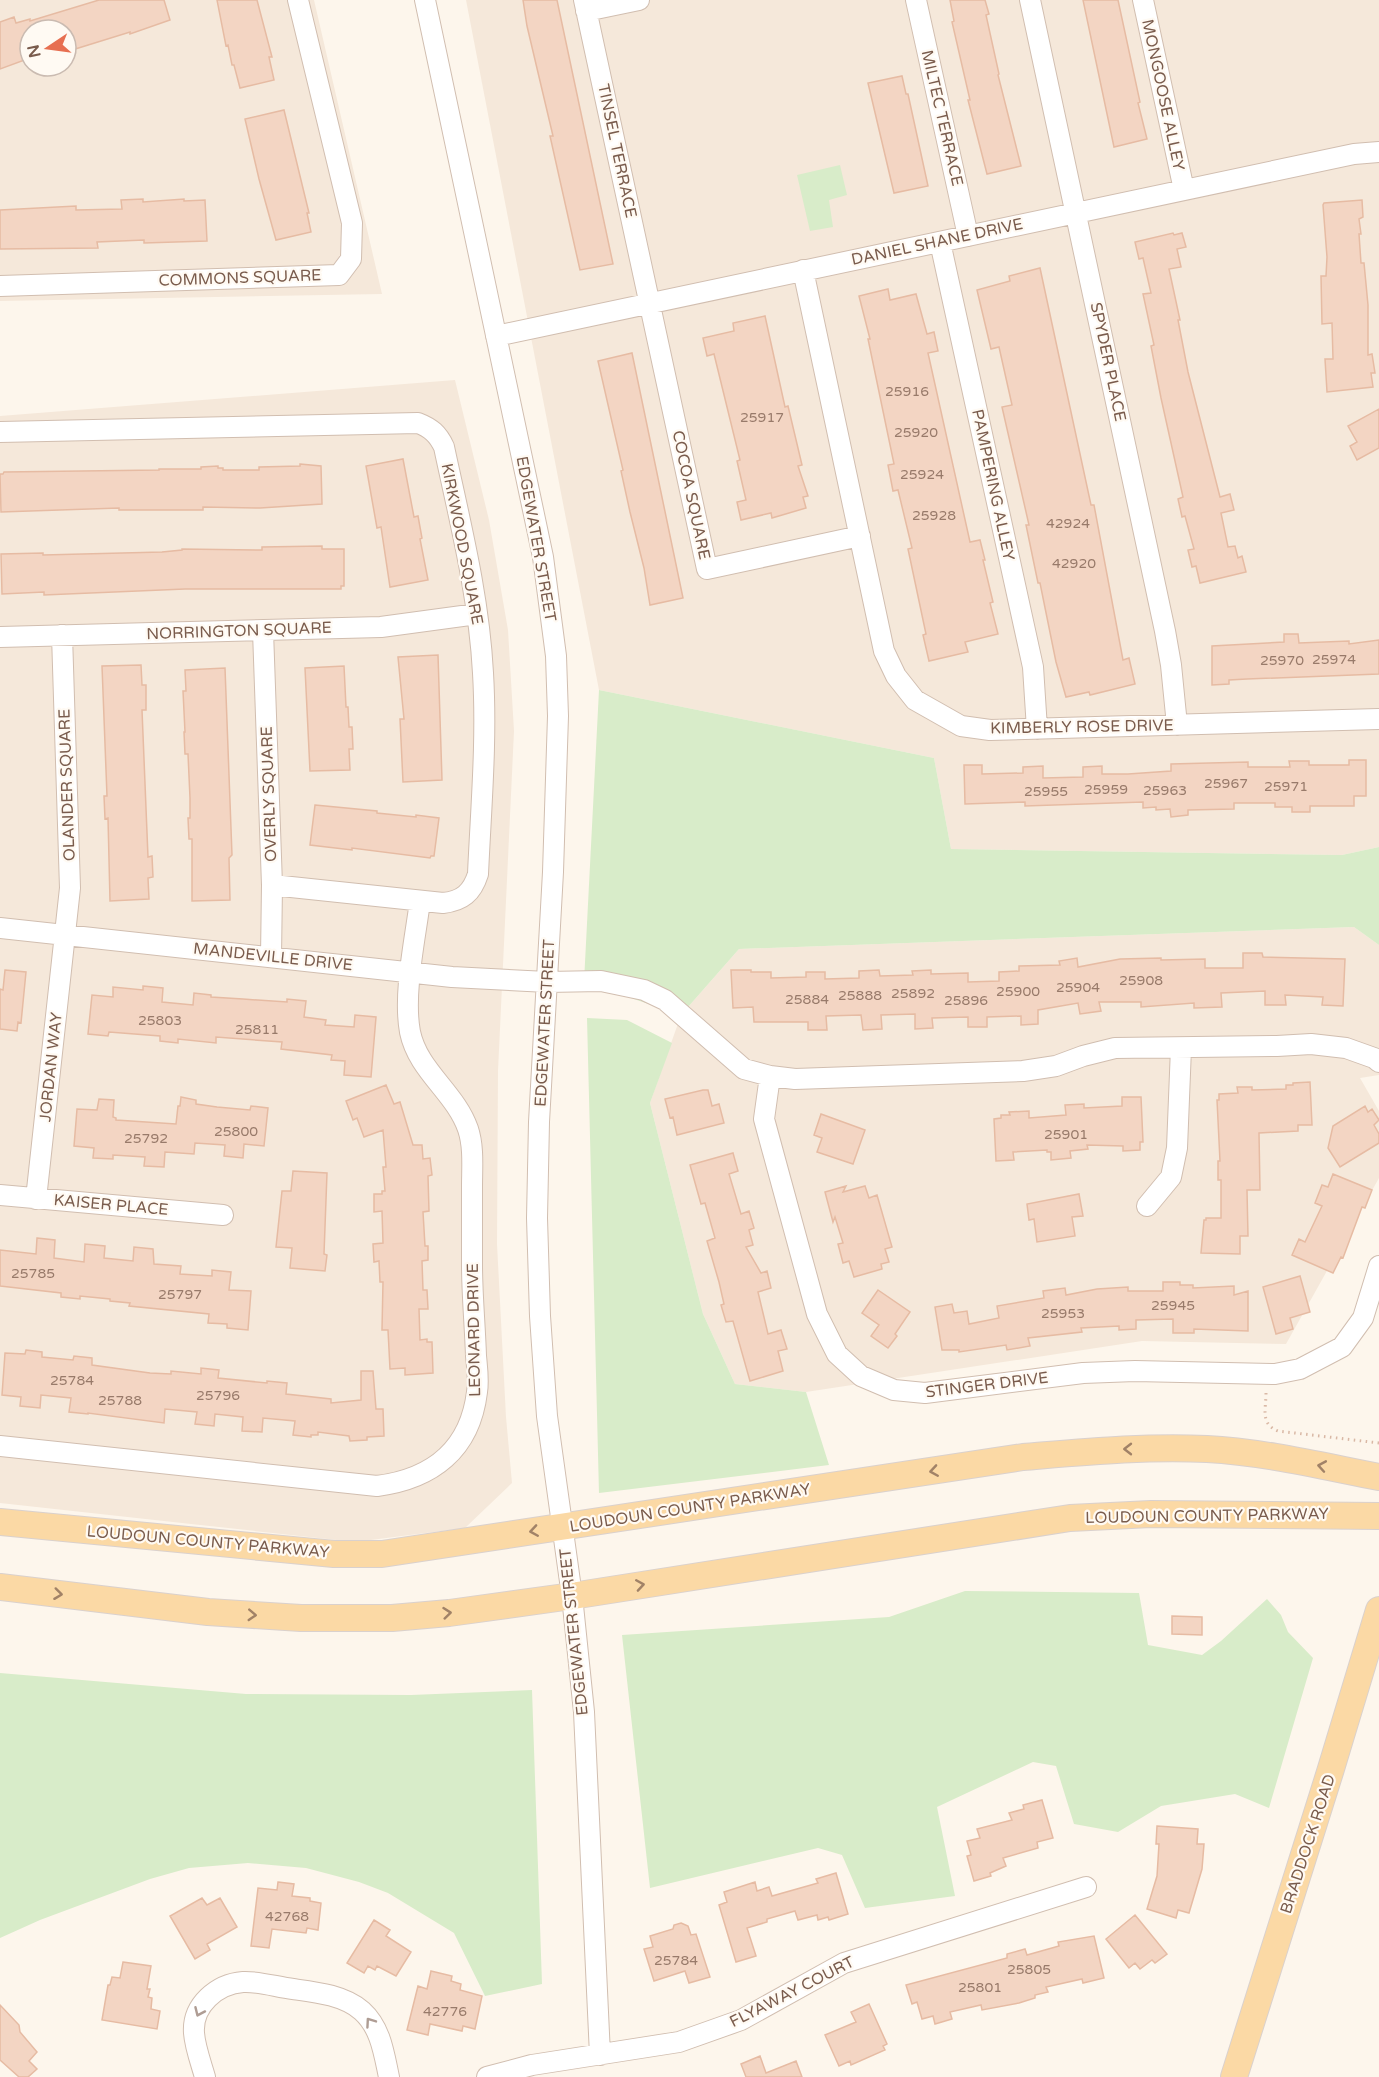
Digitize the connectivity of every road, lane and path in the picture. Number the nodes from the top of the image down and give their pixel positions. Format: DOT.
graph roads {
  1 [pos="298,0"];
  2 [pos="425,0"];
  3 [pos="639,0"];
  4 [pos="916,0"];
  5 [pos="1030,0"];
  6 [pos="1143,0"];
  7 [pos="585,5"];
  8 [pos="1379,153"];
  9 [pos="1184,190"];
  10 [pos="1076,213"];
  11 [pos="968,236"];
  12 [pos="940,242"];
  13 [pos="803,270"];
  14 [pos="0,286"];
  15 [pos="650,303"];
  16 [pos="496,336"];
  17 [pos="0,432"];
  18 [pos="860,536"];
  19 [pos="477,614"];
  20 [pos="263,631"];
  21 [pos="62,635"];
  22 [pos="0,637"];
  23 [pos="1379,719"];
  24 [pos="1176,725"];
  25 [pos="1037,729"];
  26 [pos="273,885"];
  27 [pos="420,901"];
  28 [pos="0,928"];
  29 [pos="66,935"];
  30 [pos="271,957"];
  31 [pos="411,972"];
  32 [pos="547,982"];
  33 [pos="1181,1048"];
  34 [pos="1379,1062"];
  35 [pos="770,1076"];
  36 [pos="0,1196"];
  37 [pos="36,1198"];
  38 [pos="1147,1206"];
  39 [pos="223,1215"];
  40 [pos="1379,1266"];
  41 [pos="1265,1373"];
  42 [pos="1379,1443"];
  43 [pos="0,1446"];
  44 [pos="1379,1477"];
  45 [pos="1379,1516"];
  46 [pos="0,1522"];
  47 [pos="562,1527"];
  48 [pos="0,1587"];
  49 [pos="572,1596"];
  50 [pos="1379,1610"];
  51 [pos="1086,1887"];
  52 [pos="600,2055"];
  53 [pos="205,2077"];
  54 [pos="389,2077"];
  55 [pos="487,2077"];
  56 [pos="1234,2077"];
  1 -- 14 [label="street, COMMONS SQUARE"];
  2 -- 16 [label="street, EDGEWATER STREET"];
  3 -- 7 [label="street"];
  4 -- 11 [label="street, MILTEC TERRACE"];
  5 -- 10 [label="street, SPYDER PLACE"];
  6 -- 9 [label="street, MONGOOSE ALLEY"];
  7 -- 15 [label="street, TINSEL TERRACE"];
  8 -- 9 [label="street, DANIEL SHANE DRIVE"];
  9 -- 10 [label="street, DANIEL SHANE DRIVE"];
  10 -- 11 [label="street, DANIEL SHANE DRIVE"];
  10 -- 24 [label="street, SPYDER PLACE"];
  11 -- 12 [label="street, DANIEL SHANE DRIVE"];
  12 -- 13 [label="street, DANIEL SHANE DRIVE"];
  12 -- 25 [label="street, PAMPERING ALLEY"];
  13 -- 15 [label="street, DANIEL SHANE DRIVE"];
  13 -- 18 [label="street, KIMBERLY ROSE DRIVE"];
  15 -- 16 [label="street, DANIEL SHANE DRIVE"];
  15 -- 18 [label="street, COCOA SQUARE"];
  16 -- 32 [label="street, EDGEWATER STREET"];
  17 -- 19 [label="street, KIRKWOOD SQUARE"];
  18 -- 25 [label="street, KIMBERLY ROSE DRIVE"];
  19 -- 20 [label="street, NORRINGTON SQUARE"];
  19 -- 27 [label="street, KIRKWOOD SQUARE"];
  20 -- 21 [label="street, NORRINGTON SQUARE"];
  20 -- 26 [label="street, OVERLY SQUARE"];
  21 -- 22 [label="street, NORRINGTON SQUARE"];
  21 -- 29 [label="street, OLANDER SQUARE"];
  23 -- 24 [label="street, KIMBERLY ROSE DRIVE"];
  24 -- 25 [label="street, KIMBERLY ROSE DRIVE"];
  26 -- 27 [label="street, KIRKWOOD SQUARE"];
  26 -- 30 [label="street, OVERLY SQUARE"];
  27 -- 31 [label="street, LEONARD DRIVE"];
  28 -- 29 [label="street, MANDEVILLE DRIVE"];
  29 -- 30 [label="street, MANDEVILLE DRIVE"];
  29 -- 37 [label="street, JORDAN WAY"];
  30 -- 31 [label="street, MANDEVILLE DRIVE"];
  31 -- 32 [label="street, MANDEVILLE DRIVE"];
  31 -- 43 [label="street, LEONARD DRIVE"];
  32 -- 35 [label="street"];
  32 -- 47 [label="street, EDGEWATER STREET"];
  33 -- 34 [label="street"];
  33 -- 35 [label="street"];
  33 -- 38 [label="street"];
  35 -- 41 [label="street, STINGER DRIVE"];
  36 -- 37 [label="street, KAISER PLACE"];
  37 -- 39 [label="street, KAISER PLACE"];
  40 -- 41 [label="street, STINGER DRIVE"];
  41 -- 42 [label="path"];
  44 -- 47 [label="main road, LOUDOUN COUNTY PARKWAY, one-way"];
  49 -- 45 [label="main road, LOUDOUN COUNTY PARKWAY, one-way"];
  47 -- 46 [label="main road, LOUDOUN COUNTY PARKWAY, one-way"];
  47 -- 49 [label="street, EDGEWATER STREET"];
  48 -- 49 [label="main road, LOUDOUN COUNTY PARKWAY, one-way"];
  49 -- 52 [label="street, EDGEWATER STREET"];
  50 -- 56 [label="main road, BRADDOCK ROAD"];
  51 -- 52 [label="street, FLYAWAY COURT"];
  52 -- 55 [label="street, FLYAWAY COURT"];
  54 -- 53 [label="street, one-way"];
}
